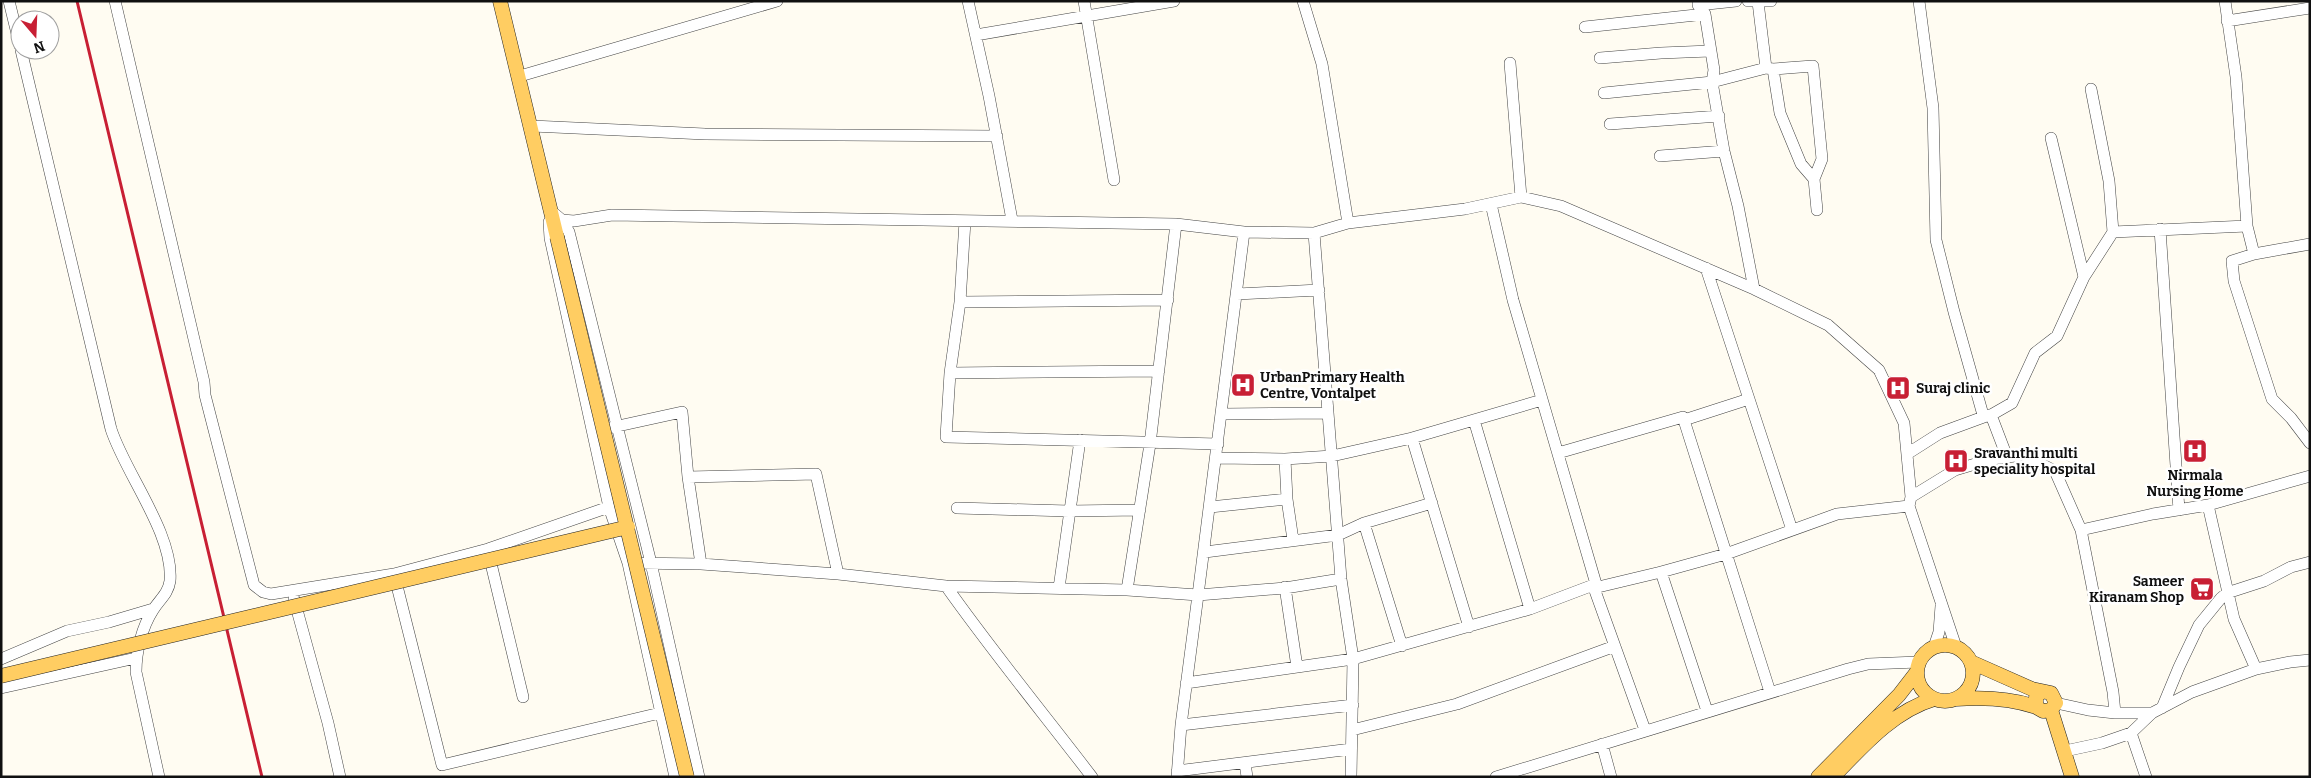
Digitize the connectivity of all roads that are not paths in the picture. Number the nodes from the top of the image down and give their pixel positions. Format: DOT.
graph roads {
  1 [pos="115,1"];
  2 [pos="500,1"];
  3 [pos="777,1"];
  4 [pos="968,1"];
  5 [pos="1084,1"];
  6 [pos="1174,1"];
  7 [pos="1303,1"];
  8 [pos="1736,1"];
  9 [pos="1771,1"];
  10 [pos="1919,1"];
  11 [pos="2225,1"];
  12 [pos="1753,2"];
  13 [pos="1700,7"];
  14 [pos="2310,8"];
  15 [pos="1086,15"];
  16 [pos="2227,21"];
  17 [pos="1585,27"];
  18 [pos="976,35"];
  19 [pos="1710,51"];
  20 [pos="1600,58"];
  21 [pos="23,60"];
  22 [pos="1510,63"];
  23 [pos="1769,69"];
  24 [pos="520,76"];
  25 [pos="1712,82"];
  26 [pos="2091,90"];
  27 [pos="1604,93"];
  28 [pos="1719,116"];
  29 [pos="1610,124"];
  30 [pos="532,126"];
  31 [pos="997,136"];
  32 [pos="2051,138"];
  33 [pos="1724,152"];
  34 [pos="1660,156"];
  35 [pos="1814,179"];
  36 [pos="1114,180"];
  37 [pos="1521,197"];
  38 [pos="1491,204"];
  39 [pos="550,210"];
  40 [pos="1818,210"];
  41 [pos="562,220"];
  42 [pos="1012,220"];
  43 [pos="966,221"];
  44 [pos="1176,224"];
  45 [pos="1348,224"];
  46 [pos="2247,226"];
  47 [pos="2160,230"];
  48 [pos="1244,232"];
  49 [pos="2113,232"];
  50 [pos="1314,233"];
  51 [pos="2310,244"];
  52 [pos="2254,254"];
  53 [pos="1706,268"];
  54 [pos="2084,278"];
  55 [pos="1754,289"];
  56 [pos="1319,290"];
  57 [pos="1237,294"];
  58 [pos="1168,300"];
  59 [pos="960,302"];
  60 [pos="1159,371"];
  61 [pos="950,373"];
  62 [pos="1749,399"];
  63 [pos="1542,400"];
  64 [pos="1327,413"];
  65 [pos="1222,414"];
  66 [pos="1987,415"];
  67 [pos="1474,420"];
  68 [pos="1684,420"];
  69 [pos="616,426"];
  70 [pos="593,432"];
  71 [pos="1412,438"];
  72 [pos="1080,440"];
  73 [pos="2310,443"];
  74 [pos="1150,444"];
  75 [pos="1218,444"];
  76 [pos="1558,453"];
  77 [pos="1907,454"];
  78 [pos="1332,456"];
  79 [pos="2007,457"];
  80 [pos="1216,458"];
  81 [pos="1285,459"];
  82 [pos="2310,476"];
  83 [pos="688,477"];
  84 [pos="1287,499"];
  85 [pos="1910,502"];
  86 [pos="1432,503"];
  87 [pos="2208,505"];
  88 [pos="610,507"];
  89 [pos="1210,507"];
  90 [pos="957,508"];
  91 [pos="1140,510"];
  92 [pos="2179,510"];
  93 [pos="1069,511"];
  94 [pos="1364,523"];
  95 [pos="628,527"];
  96 [pos="1792,530"];
  97 [pos="2081,530"];
  98 [pos="1338,534"];
  99 [pos="1293,540"];
  100 [pos="488,550"];
  101 [pos="1205,552"];
  102 [pos="1726,554"];
  103 [pos="628,562"];
  104 [pos="2310,562"];
  105 [pos="651,563"];
  106 [pos="701,564"];
  107 [pos="1661,572"];
  108 [pos="394,574"];
  109 [pos="838,574"];
  110 [pos="1340,579"];
  111 [pos="946,586"];
  112 [pos="1285,586"];
  113 [pos="1595,586"];
  114 [pos="1059,588"];
  115 [pos="292,590"];
  116 [pos="1127,590"];
  117 [pos="2226,593"];
  118 [pos="1198,595"];
  119 [pos="1942,602"];
  120 [pos="1530,608"];
  121 [pos="153,609"];
  122 [pos="1469,627"];
  123 [pos="1402,646"];
  124 [pos="1615,646"];
  125 [pos="1934,647"];
  126 [pos="1956,647"];
  127 [pos="136,658"];
  128 [pos="1,659"];
  129 [pos="1353,659"];
  130 [pos="2310,660"];
  131 [pos="1971,662"];
  132 [pos="1297,666"];
  133 [pos="1917,667"];
  134 [pos="2256,669"];
  135 [pos="1,676"];
  136 [pos="1186,683"];
  137 [pos="1,688"];
  138 [pos="1770,692"];
  139 [pos="2041,692"];
  140 [pos="523,697"];
  141 [pos="1934,699"];
  142 [pos="1956,699"];
  143 [pos="1353,705"];
  144 [pos="2053,706"];
  145 [pos="2036,707"];
  146 [pos="1707,711"];
  147 [pos="2157,711"];
  148 [pos="660,713"];
  149 [pos="2115,713"];
  150 [pos="1181,725"];
  151 [pos="1352,730"];
  152 [pos="1644,730"];
  153 [pos="2131,733"];
  154 [pos="1602,744"];
  155 [pos="1351,749"];
  156 [pos="2065,751"];
  157 [pos="1245,763"];
  158 [pos="442,765"];
  159 [pos="1177,774"];
  160 [pos="159,777"];
  161 [pos="340,777"];
  162 [pos="444,777"];
  163 [pos="675,777"];
  164 [pos="687,777"];
  165 [pos="698,777"];
  166 [pos="1092,777"];
  167 [pos="1247,777"];
  168 [pos="1351,777"];
  169 [pos="1496,777"];
  170 [pos="1611,777"];
  171 [pos="1818,777"];
  172 [pos="1833,777"];
  173 [pos="2072,777"];
  174 [pos="2146,777"];
  1 -- 115 [label="street"];
  2 -- 24 [label="main road"];
  3 -- 24 [label="street"];
  4 -- 18 [label="street"];
  5 -- 15 [label="street"];
  6 -- 15 [label="street"];
  7 -- 45 [label="street"];
  8 -- 13 [label="street"];
  9 -- 12 [label="street"];
  10 -- 66 [label="street"];
  11 -- 16 [label="street"];
  12 -- 23 [label="street"];
  13 -- 17 [label="street"];
  13 -- 19 [label="street"];
  14 -- 16 [label="street"];
  15 -- 18 [label="street"];
  15 -- 36 [label="street"];
  16 -- 46 [label="street"];
  18 -- 31 [label="street"];
  19 -- 20 [label="street"];
  19 -- 25 [label="street"];
  21 -- 121 [label="street"];
  22 -- 37 [label="street"];
  23 -- 25 [label="street"];
  23 -- 35 [label="street"];
  23 -- 35 [label="street"];
  24 -- 30 [label="main road"];
  25 -- 27 [label="street"];
  25 -- 28 [label="street"];
  26 -- 49 [label="street"];
  28 -- 29 [label="street"];
  28 -- 33 [label="street"];
  30 -- 31 [label="street"];
  30 -- 39 [label="main road"];
  31 -- 42 [label="street"];
  32 -- 54 [label="street"];
  33 -- 34 [label="street"];
  33 -- 55 [label="street"];
  35 -- 40 [label="street"];
  37 -- 38 [label="street"];
  37 -- 53 [label="street"];
  38 -- 45 [label="street"];
  38 -- 63 [label="street"];
  39 -- 41 [label="street"];
  39 -- 70 [label="street"];
  39 -- 95 [label="main road, bridge"];
  41 -- 43 [label="street"];
  41 -- 69 [label="street"];
  42 -- 43 [label="street"];
  42 -- 44 [label="street"];
  43 -- 59 [label="street"];
  44 -- 48 [label="street"];
  44 -- 58 [label="street"];
  45 -- 50 [label="street"];
  46 -- 47 [label="street"];
  46 -- 52 [label="street"];
  47 -- 49 [label="street"];
  47 -- 92 [label="street"];
  48 -- 50 [label="street"];
  48 -- 57 [label="street"];
  49 -- 54 [label="street"];
  50 -- 56 [label="street"];
  51 -- 52 [label="street"];
  52 -- 73 [label="street"];
  53 -- 55 [label="street"];
  53 -- 62 [label="street"];
  54 -- 66 [label="street"];
  55 -- 77 [label="street"];
  56 -- 57 [label="street"];
  56 -- 64 [label="street"];
  57 -- 65 [label="street"];
  58 -- 59 [label="street"];
  58 -- 60 [label="street"];
  59 -- 61 [label="street"];
  60 -- 61 [label="street"];
  60 -- 74 [label="street"];
  61 -- 72 [label="street"];
  62 -- 68 [label="street"];
  62 -- 96 [label="street"];
  63 -- 67 [label="street"];
  63 -- 76 [label="street"];
  64 -- 65 [label="street"];
  64 -- 78 [label="street"];
  65 -- 75 [label="street"];
  66 -- 77 [label="street"];
  66 -- 79 [label="street"];
  67 -- 71 [label="street"];
  67 -- 120 [label="street"];
  68 -- 76 [label="street"];
  68 -- 102 [label="street"];
  69 -- 70 [label="street"];
  69 -- 83 [label="street"];
  69 -- 105 [label="street"];
  70 -- 88 [label="street"];
  71 -- 78 [label="street"];
  71 -- 86 [label="street"];
  72 -- 74 [label="street"];
  72 -- 93 [label="street"];
  74 -- 75 [label="street"];
  74 -- 91 [label="street"];
  75 -- 80 [label="street"];
  76 -- 113 [label="street"];
  77 -- 85 [label="street"];
  78 -- 81 [label="street"];
  78 -- 98 [label="street"];
  79 -- 85 [label="street"];
  79 -- 97 [label="street"];
  80 -- 81 [label="street"];
  80 -- 89 [label="street"];
  81 -- 84 [label="street"];
  82 -- 87 [label="street"];
  83 -- 106 [label="street"];
  83 -- 109 [label="street"];
  84 -- 89 [label="street"];
  84 -- 99 [label="street"];
  85 -- 96 [label="street"];
  85 -- 119 [label="street"];
  86 -- 94 [label="street"];
  86 -- 122 [label="street"];
  87 -- 92 [label="street"];
  87 -- 117 [label="street"];
  88 -- 100 [label="street"];
  88 -- 103 [label="street"];
  89 -- 101 [label="street"];
  90 -- 93 [label="street"];
  91 -- 93 [label="street"];
  91 -- 116 [label="street"];
  92 -- 97 [label="street"];
  93 -- 114 [label="street"];
  94 -- 98 [label="street"];
  94 -- 123 [label="street"];
  95 -- 135 [label="main road, bridge"];
  95 -- 164 [label="main road, bridge"];
  96 -- 102 [label="street"];
  97 -- 149 [label="street"];
  98 -- 99 [label="street"];
  98 -- 110 [label="street"];
  99 -- 101 [label="street"];
  100 -- 108 [label="street"];
  100 -- 140 [label="street"];
  101 -- 118 [label="street"];
  102 -- 107 [label="street"];
  102 -- 138 [label="street"];
  103 -- 105 [label="street"];
  103 -- 148 [label="street"];
  104 -- 117 [label="street"];
  105 -- 106 [label="street"];
  105 -- 165 [label="street"];
  106 -- 109 [label="street"];
  107 -- 113 [label="street"];
  107 -- 146 [label="street"];
  108 -- 115 [label="street"];
  108 -- 158 [label="street"];
  109 -- 111 [label="street"];
  110 -- 112 [label="street"];
  110 -- 129 [label="street"];
  111 -- 114 [label="street"];
  111 -- 166 [label="street"];
  112 -- 118 [label="street"];
  112 -- 132 [label="street"];
  113 -- 120 [label="street"];
  113 -- 124 [label="street"];
  114 -- 116 [label="street"];
  115 -- 161 [label="street"];
  116 -- 118 [label="street"];
  117 -- 134 [label="street"];
  117 -- 147 [label="street"];
  118 -- 136 [label="street"];
  119 -- 125 [label="street"];
  119 -- 126 [label="street"];
  120 -- 122 [label="street"];
  121 -- 127 [label="street"];
  121 -- 128 [label="street"];
  122 -- 123 [label="street"];
  123 -- 129 [label="street"];
  124 -- 151 [label="street"];
  124 -- 152 [label="street"];
  125 -- 126 [label="main road"];
  125 -- 133 [label="main road"];
  126 -- 131 [label="main road"];
  127 -- 137 [label="street"];
  127 -- 160 [label="street"];
  129 -- 132 [label="street"];
  129 -- 143 [label="street"];
  130 -- 134 [label="street"];
  131 -- 139 [label="main road"];
  131 -- 142 [label="main road"];
  132 -- 136 [label="street"];
  133 -- 138 [label="street"];
  133 -- 141 [label="main road"];
  133 -- 171 [label="main road"];
  134 -- 147 [label="street"];
  136 -- 150 [label="street"];
  138 -- 146 [label="street"];
  139 -- 144 [label="main road"];
  139 -- 145 [label="main road"];
  141 -- 142 [label="main road"];
  141 -- 172 [label="main road"];
  142 -- 145 [label="main road"];
  143 -- 150 [label="street"];
  143 -- 151 [label="street"];
  144 -- 145 [label="main road"];
  144 -- 149 [label="street"];
  144 -- 156 [label="main road"];
  146 -- 152 [label="street"];
  147 -- 149 [label="street"];
  147 -- 153 [label="street"];
  148 -- 158 [label="street"];
  148 -- 163 [label="street"];
  150 -- 159 [label="street"];
  151 -- 155 [label="street"];
  152 -- 154 [label="street"];
  153 -- 156 [label="street"];
  153 -- 174 [label="street"];
  154 -- 169 [label="street"];
  154 -- 170 [label="street"];
  155 -- 157 [label="street"];
  155 -- 168 [label="street"];
  156 -- 173 [label="main road"];
  157 -- 159 [label="street"];
  157 -- 167 [label="street"];
  158 -- 162 [label="street"];
}
